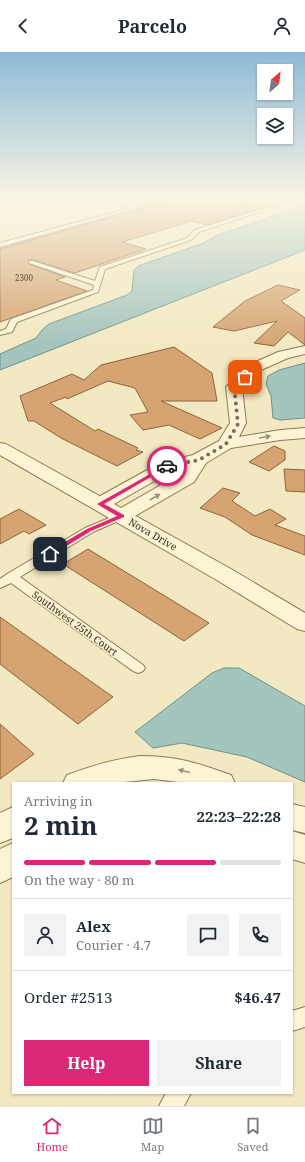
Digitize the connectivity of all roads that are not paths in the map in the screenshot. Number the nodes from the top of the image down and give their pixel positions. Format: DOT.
graph roads {
  1 [pos="161,248"];
  2 [pos="32,262"];
  3 [pos="98,284"];
  4 [pos="0,333"];
  5 [pos="305,350"];
  6 [pos="305,433"];
  7 [pos="226,444"];
  8 [pos="0,448"];
  9 [pos="199,460"];
  10 [pos="100,504"];
  11 [pos="122,516"];
  12 [pos="6,580"];
  13 [pos="305,623"];
  14 [pos="138,668"];
  15 [pos="79,782"];
  16 [pos="218,782"];
  17 [pos="293,817"];
  18 [pos="305,820"];
  19 [pos="12,821"];
  20 [pos="0,830"];
  21 [pos="293,846"];
  22 [pos="305,849"];
  23 [pos="12,858"];
  24 [pos="0,868"];
  25 [pos="305,1017"];
  26 [pos="293,1021"];
  27 [pos="179,1094"];
  28 [pos="170,1106"];
  1 -- 3 [label="lane"];
  2 -- 3 [label="lane"];
  3 -- 4 [label="lane"];
  5 -- 7 [label="street"];
  7 -- 6 [label="street, one-way"];
  7 -- 9 [label="street"];
  8 -- 10 [label="street, Nova Drive"];
  9 -- 10 [label="street"];
  11 -- 9 [label="street, one-way"];
  10 -- 11 [label="street, Nova Drive"];
  11 -- 12 [label="lane"];
  11 -- 13 [label="street, Nova Drive"];
  12 -- 14 [label="lane, Southwest 25th Court"];
  16 -- 15 [label="street, one-way"];
  17 -- 18 [label="street"];
  19 -- 20 [label="street"];
  21 -- 22 [label="street"];
  23 -- 24 [label="street"];
  25 -- 26 [label="lane"];
  27 -- 28 [label="lane"];
}
